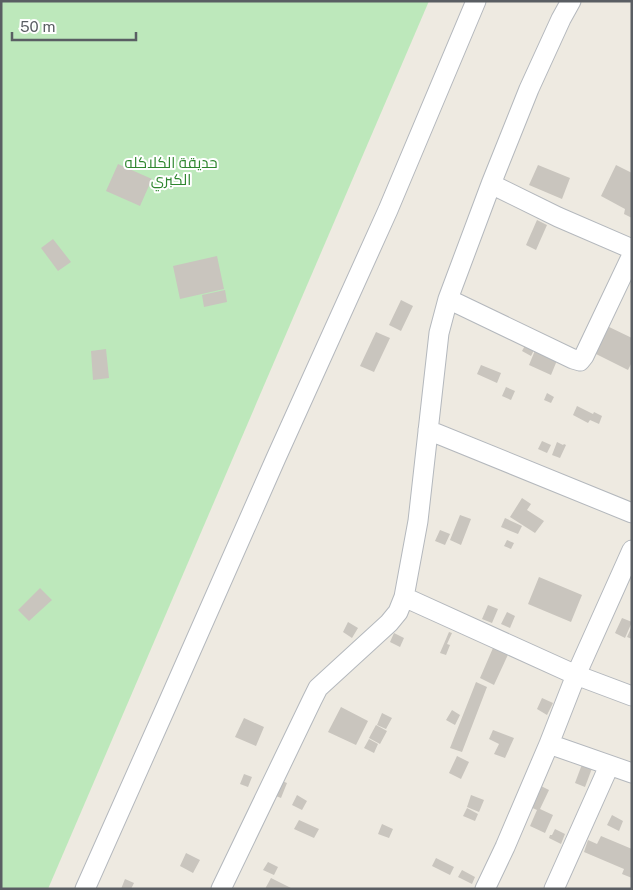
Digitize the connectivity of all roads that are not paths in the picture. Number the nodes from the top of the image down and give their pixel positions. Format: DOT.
graph roads {
  1 [pos="476,1"];
  2 [pos="570,1"];
  3 [pos="491,184"];
  4 [pos="632,249"];
  5 [pos="632,255"];
  6 [pos="448,299"];
  7 [pos="428,430"];
  8 [pos="632,513"];
  9 [pos="632,550"];
  10 [pos="404,597"];
  11 [pos="576,675"];
  12 [pos="632,696"];
  13 [pos="549,744"];
  14 [pos="609,766"];
  15 [pos="632,773"];
  16 [pos="85,889"];
  17 [pos="221,889"];
  18 [pos="485,889"];
  19 [pos="554,889"];
  1 -- 16 [label="street"];
  2 -- 3 [label="street"];
  3 -- 4 [label="street"];
  3 -- 6 [label="street"];
  5 -- 6 [label="street"];
  6 -- 7 [label="street"];
  7 -- 8 [label="street"];
  7 -- 10 [label="street"];
  9 -- 11 [label="street"];
  10 -- 11 [label="street"];
  10 -- 17 [label="street"];
  11 -- 12 [label="street"];
  11 -- 13 [label="street"];
  13 -- 14 [label="street"];
  13 -- 18 [label="street"];
  14 -- 15 [label="street"];
  14 -- 19 [label="street"];
}
